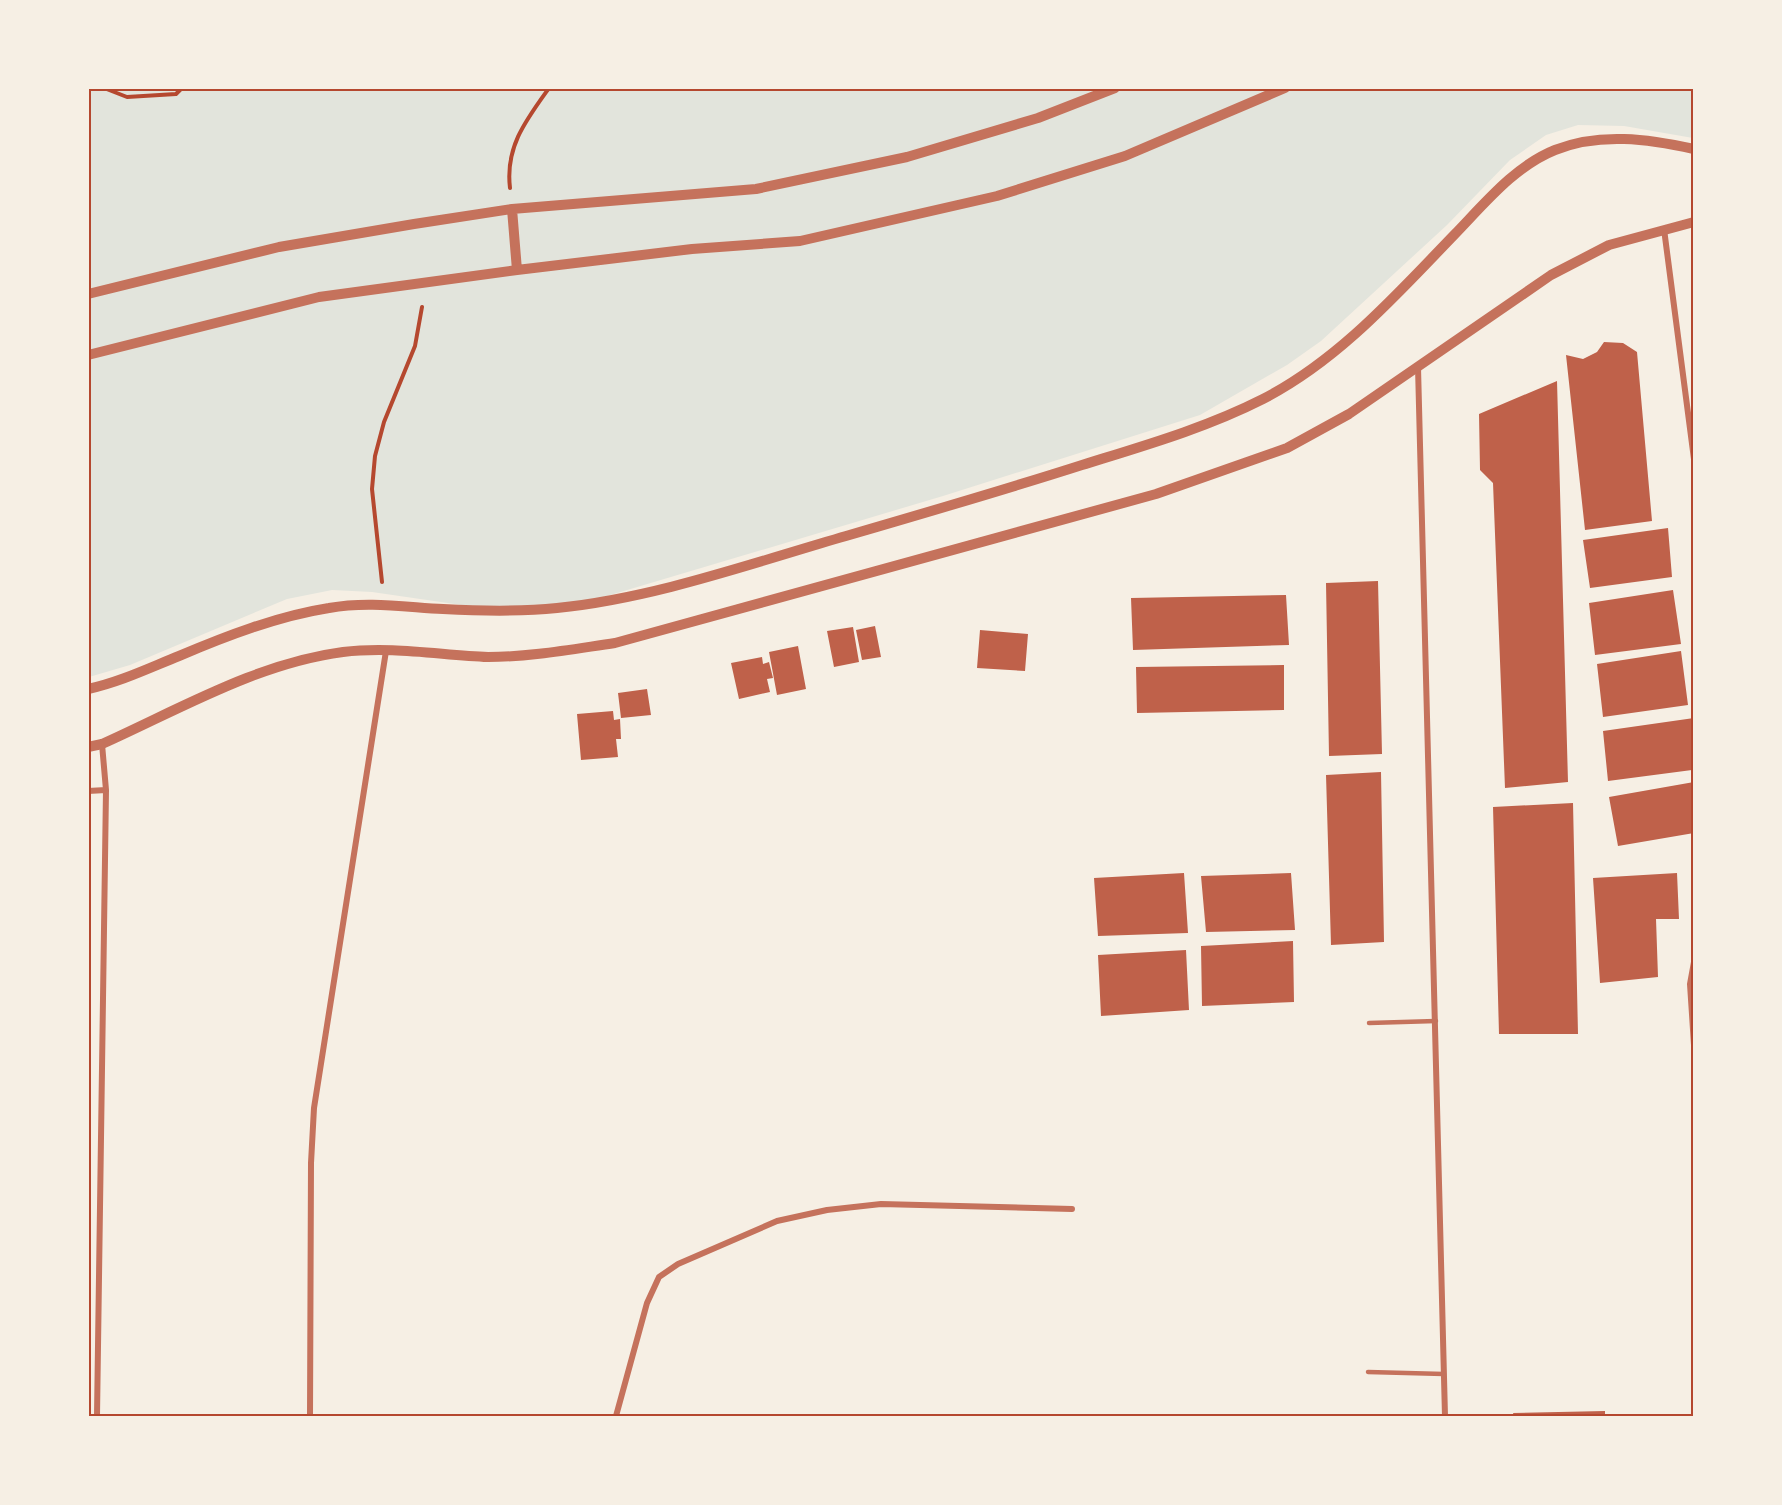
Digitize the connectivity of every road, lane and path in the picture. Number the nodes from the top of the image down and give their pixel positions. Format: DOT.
graph roads {
  1 [pos="104,88"];
  2 [pos="182,88"];
  3 [pos="549,88"];
  4 [pos="1115,88"];
  5 [pos="1285,88"];
  6 [pos="1694,149"];
  7 [pos="512,209"];
  8 [pos="1694,222"];
  9 [pos="1664,228"];
  10 [pos="517,270"];
  11 [pos="426,283"];
  12 [pos="88,294"];
  13 [pos="88,355"];
  14 [pos="1418,366"];
  15 [pos="1694,459"];
  16 [pos="384,604"];
  17 [pos="386,651"];
  18 [pos="88,689"];
  19 [pos="102,744"];
  20 [pos="88,747"];
  21 [pos="106,790"];
  22 [pos="88,791"];
  23 [pos="1694,962"];
  24 [pos="1436,1021"];
  25 [pos="1369,1023"];
  26 [pos="1694,1045"];
  27 [pos="1072,1209"];
  28 [pos="1368,1372"];
  29 [pos="1444,1374"];
  30 [pos="97,1416"];
  31 [pos="310,1416"];
  32 [pos="616,1416"];
  33 [pos="1445,1416"];
  1 -- 2 [label="path"];
  3 -- 7 [label="path"];
  4 -- 7 [label="street"];
  5 -- 10 [label="street"];
  6 -- 16 [label="street"];
  7 -- 10 [label="street"];
  7 -- 12 [label="street"];
  8 -- 9 [label="street"];
  9 -- 14 [label="street"];
  9 -- 15 [label="street"];
  10 -- 11 [label="street"];
  11 -- 13 [label="street"];
  11 -- 16 [label="path"];
  14 -- 17 [label="street"];
  14 -- 24 [label="street"];
  16 -- 18 [label="street"];
  17 -- 19 [label="street"];
  17 -- 31 [label="street"];
  19 -- 20 [label="street"];
  19 -- 21 [label="street"];
  21 -- 22 [label="street"];
  21 -- 30 [label="street"];
  23 -- 26 [label="street"];
  24 -- 25 [label="lane"];
  24 -- 29 [label="street"];
  27 -- 32 [label="street"];
  28 -- 29 [label="lane"];
  29 -- 33 [label="street"];
}
